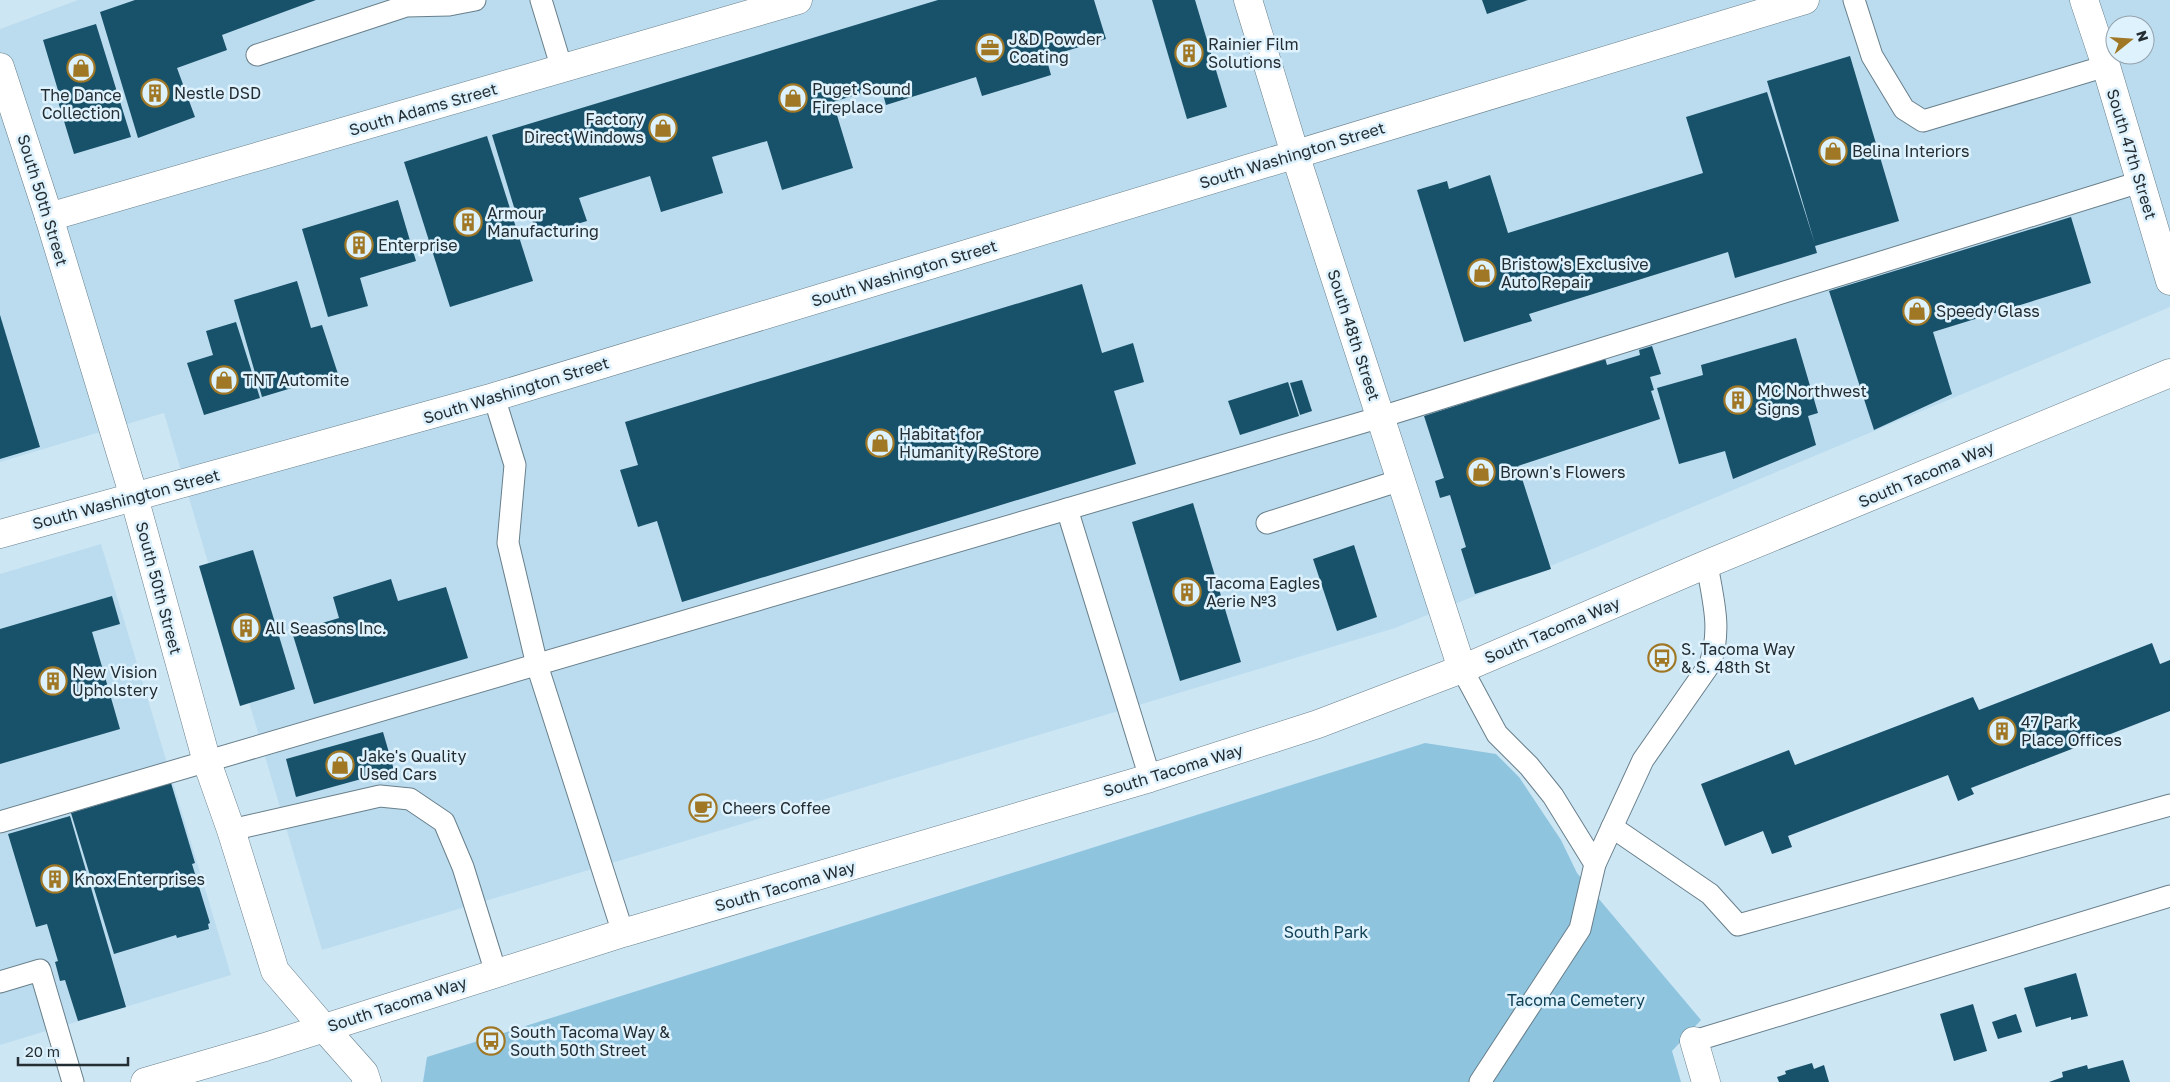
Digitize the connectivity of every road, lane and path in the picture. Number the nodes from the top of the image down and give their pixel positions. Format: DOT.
graph roads {
  1 [pos="475,0"];
  2 [pos="541,0"];
  3 [pos="798,0"];
  4 [pos="1248,0"];
  5 [pos="1805,0"];
  6 [pos="1854,0"];
  7 [pos="2084,0"];
  8 [pos="257,55"];
  9 [pos="2106,66"];
  10 [pos="0,67"];
  11 [pos="562,69"];
  12 [pos="1295,154"];
  13 [pos="2140,182"];
  14 [pos="49,218"];
  15 [pos="2170,280"];
  16 [pos="2170,373"];
  17 [pos="494,398"];
  18 [pos="1381,417"];
  19 [pos="1401,480"];
  20 [pos="134,497"];
  21 [pos="1067,510"];
  22 [pos="1267,523"];
  23 [pos="0,534"];
  24 [pos="1708,564"];
  25 [pos="537,665"];
  26 [pos="1462,669"];
  27 [pos="207,762"];
  28 [pos="1150,778"];
  29 [pos="2170,804"];
  30 [pos="0,822"];
  31 [pos="1612,827"];
  32 [pos="231,830"];
  33 [pos="1595,864"];
  34 [pos="2170,896"];
  35 [pos="623,933"];
  36 [pos="496,973"];
  37 [pos="0,982"];
  38 [pos="324,1028"];
  39 [pos="1694,1041"];
  40 [pos="73,1082"];
  41 [pos="145,1082"];
  42 [pos="367,1082"];
  43 [pos="1480,1082"];
  44 [pos="1706,1082"];
  1 -- 8 [label="lane"];
  2 -- 11 [label="lane"];
  3 -- 11 [label="street, South Adams Street"];
  4 -- 12 [label="street, South 48th Street"];
  5 -- 12 [label="street, South Washington Street"];
  6 -- 9 [label="lane"];
  7 -- 9 [label="street, South 47th Street"];
  9 -- 13 [label="street, South 47th Street"];
  10 -- 14 [label="street, South 50th Street"];
  11 -- 14 [label="street, South Adams Street"];
  12 -- 17 [label="street, South Washington Street"];
  12 -- 18 [label="street, South 48th Street"];
  13 -- 15 [label="street, South 47th Street"];
  13 -- 18 [label="lane"];
  14 -- 20 [label="street, South 50th Street"];
  16 -- 24 [label="street, South Tacoma Way"];
  17 -- 20 [label="street, South Washington Street"];
  17 -- 25 [label="lane"];
  18 -- 19 [label="street, South 48th Street"];
  18 -- 21 [label="lane"];
  19 -- 22 [label="lane"];
  19 -- 26 [label="street, South 48th Street"];
  20 -- 23 [label="street, South Washington Street"];
  20 -- 27 [label="street, South 50th Street"];
  21 -- 25 [label="lane"];
  21 -- 28 [label="lane"];
  24 -- 26 [label="street, South Tacoma Way"];
  24 -- 31 [label="lane"];
  25 -- 27 [label="lane"];
  25 -- 35 [label="lane"];
  26 -- 28 [label="street, South Tacoma Way"];
  26 -- 33 [label="lane"];
  27 -- 30 [label="lane"];
  27 -- 32 [label="street, South 50th Street"];
  28 -- 35 [label="street, South Tacoma Way"];
  29 -- 31 [label="lane"];
  31 -- 33 [label="lane"];
  32 -- 36 [label="lane"];
  32 -- 38 [label="street, South 50th Street"];
  33 -- 43 [label="lane"];
  34 -- 39 [label="lane"];
  35 -- 36 [label="street, South Tacoma Way"];
  36 -- 38 [label="street, South Tacoma Way"];
  37 -- 40 [label="lane"];
  38 -- 41 [label="street, South Tacoma Way"];
  38 -- 42 [label="street, South 50th Street"];
  39 -- 44 [label="street"];
}
